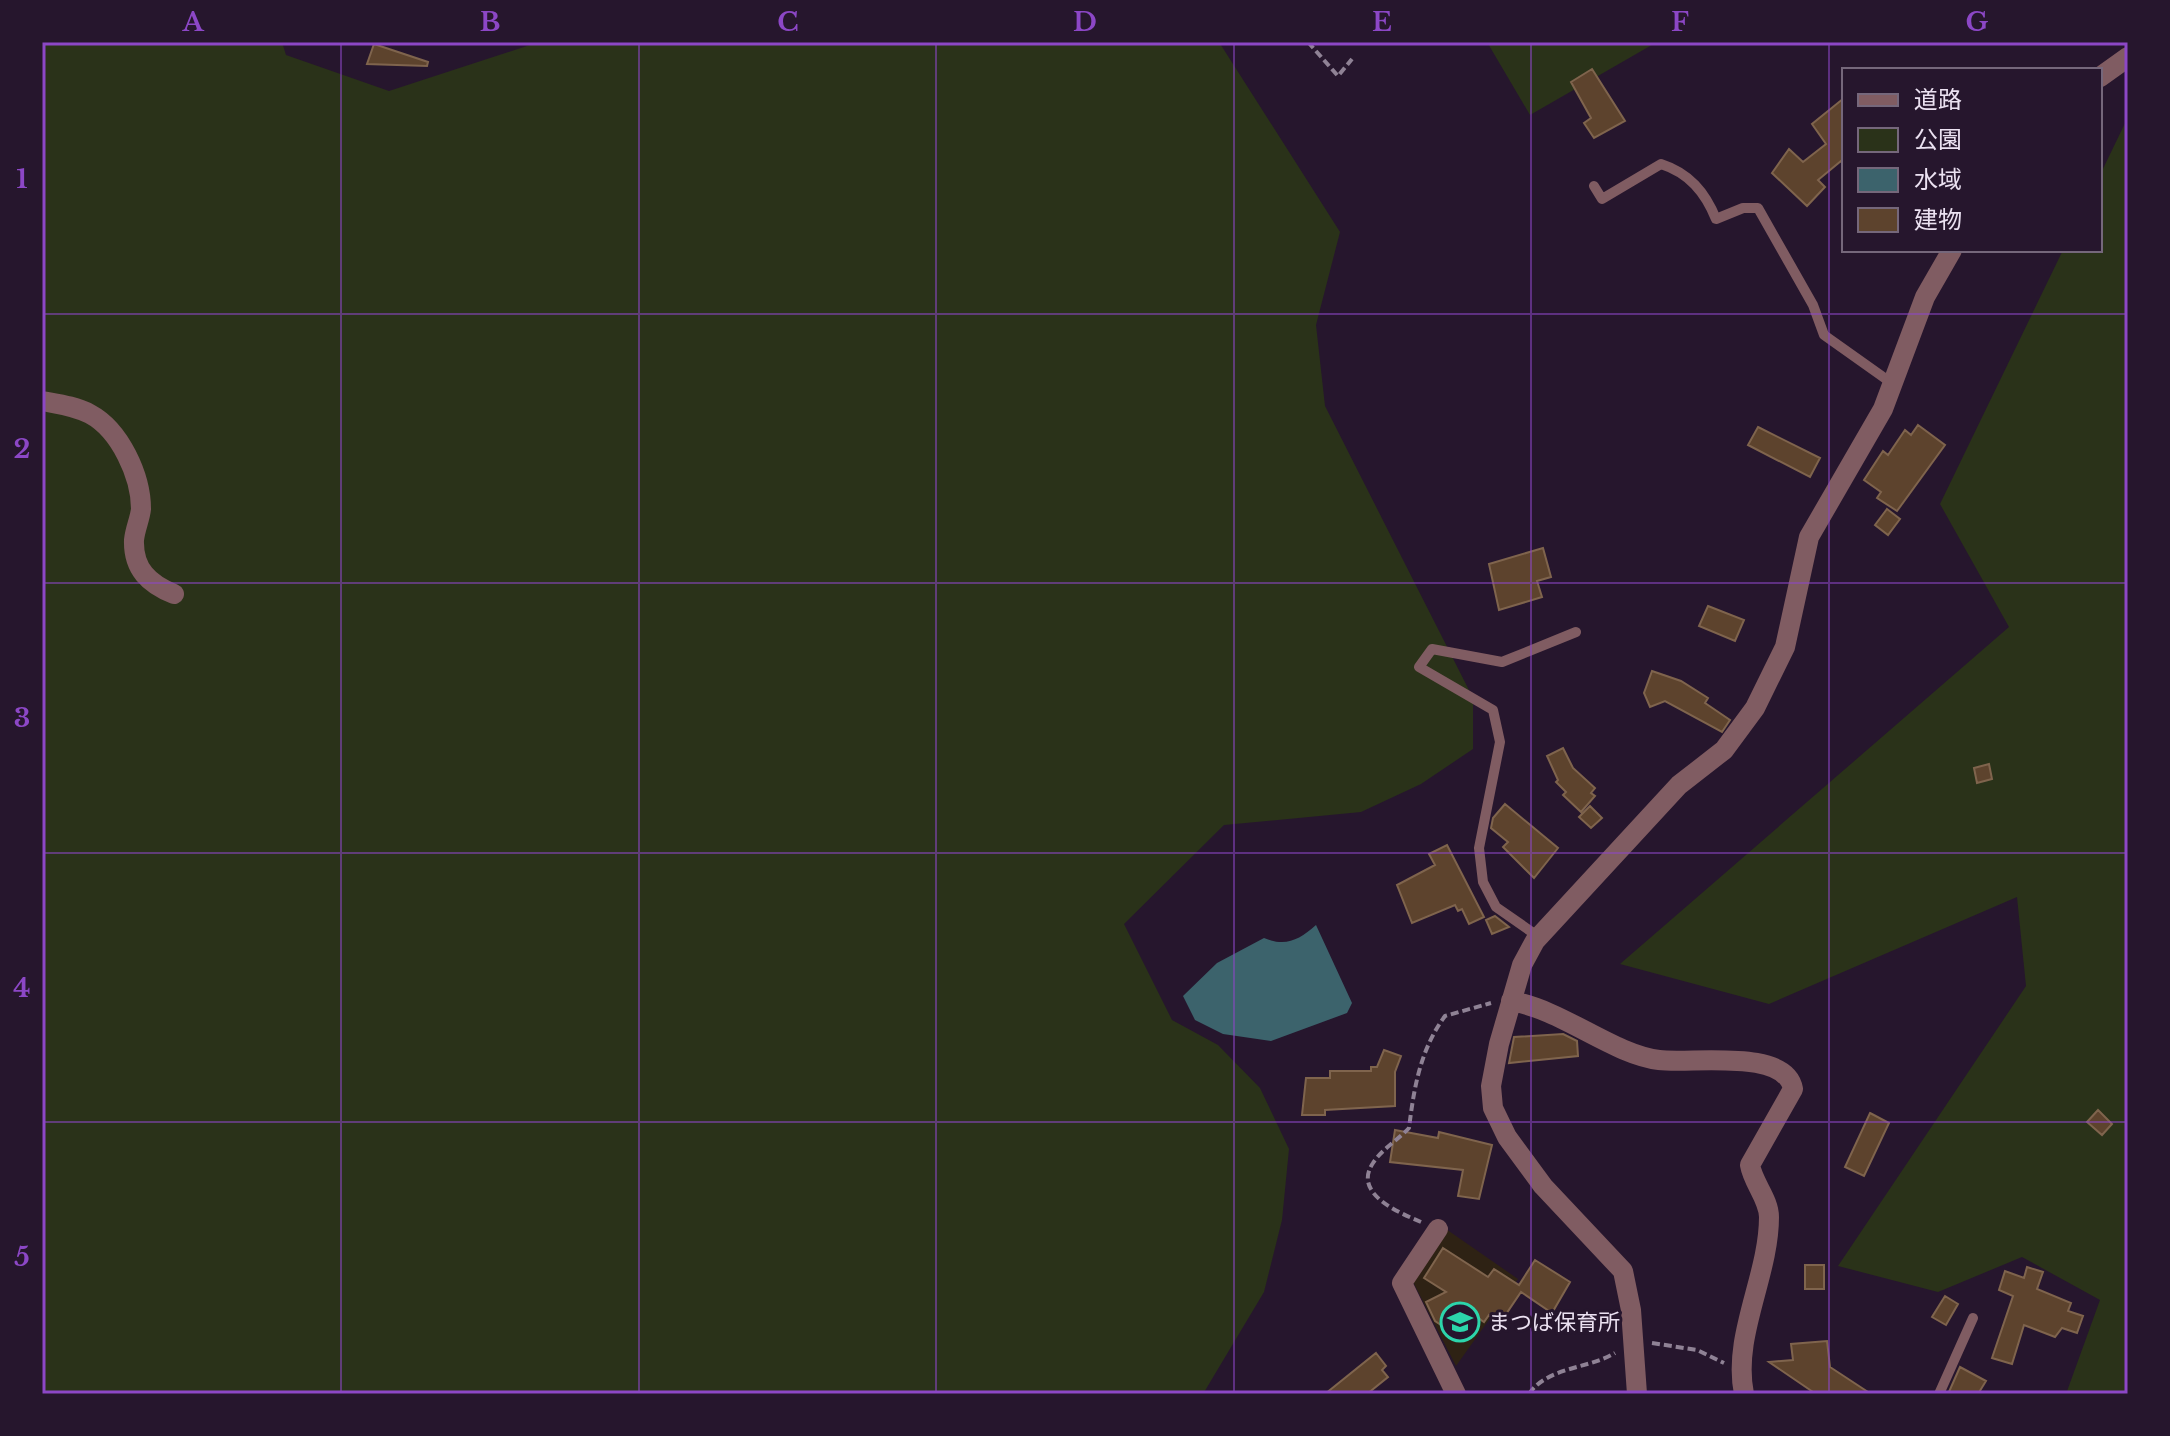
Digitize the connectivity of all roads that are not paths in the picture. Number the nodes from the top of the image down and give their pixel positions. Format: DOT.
graph roads {
  1 [pos="2128,57"];
  2 [pos="2102,76"];
  3 [pos="1594,186"];
  4 [pos="1951,252"];
  5 [pos="1893,384"];
  6 [pos="42,401"];
  7 [pos="174,594"];
  8 [pos="1576,632"];
  9 [pos="1539,937"];
  10 [pos="1512,998"];
  11 [pos="1438,1229"];
  12 [pos="1973,1318"];
  13 [pos="1456,1394"];
  14 [pos="1637,1394"];
  15 [pos="1744,1394"];
  16 [pos="1939,1394"];
  1 -- 2 [label="street"];
  3 -- 5 [label="lane"];
  4 -- 5 [label="street"];
  5 -- 9 [label="street"];
  6 -- 7 [label="street"];
  8 -- 9 [label="lane"];
  9 -- 10 [label="street"];
  10 -- 14 [label="street"];
  10 -- 15 [label="street"];
  11 -- 13 [label="street"];
  12 -- 16 [label="lane"];
}
